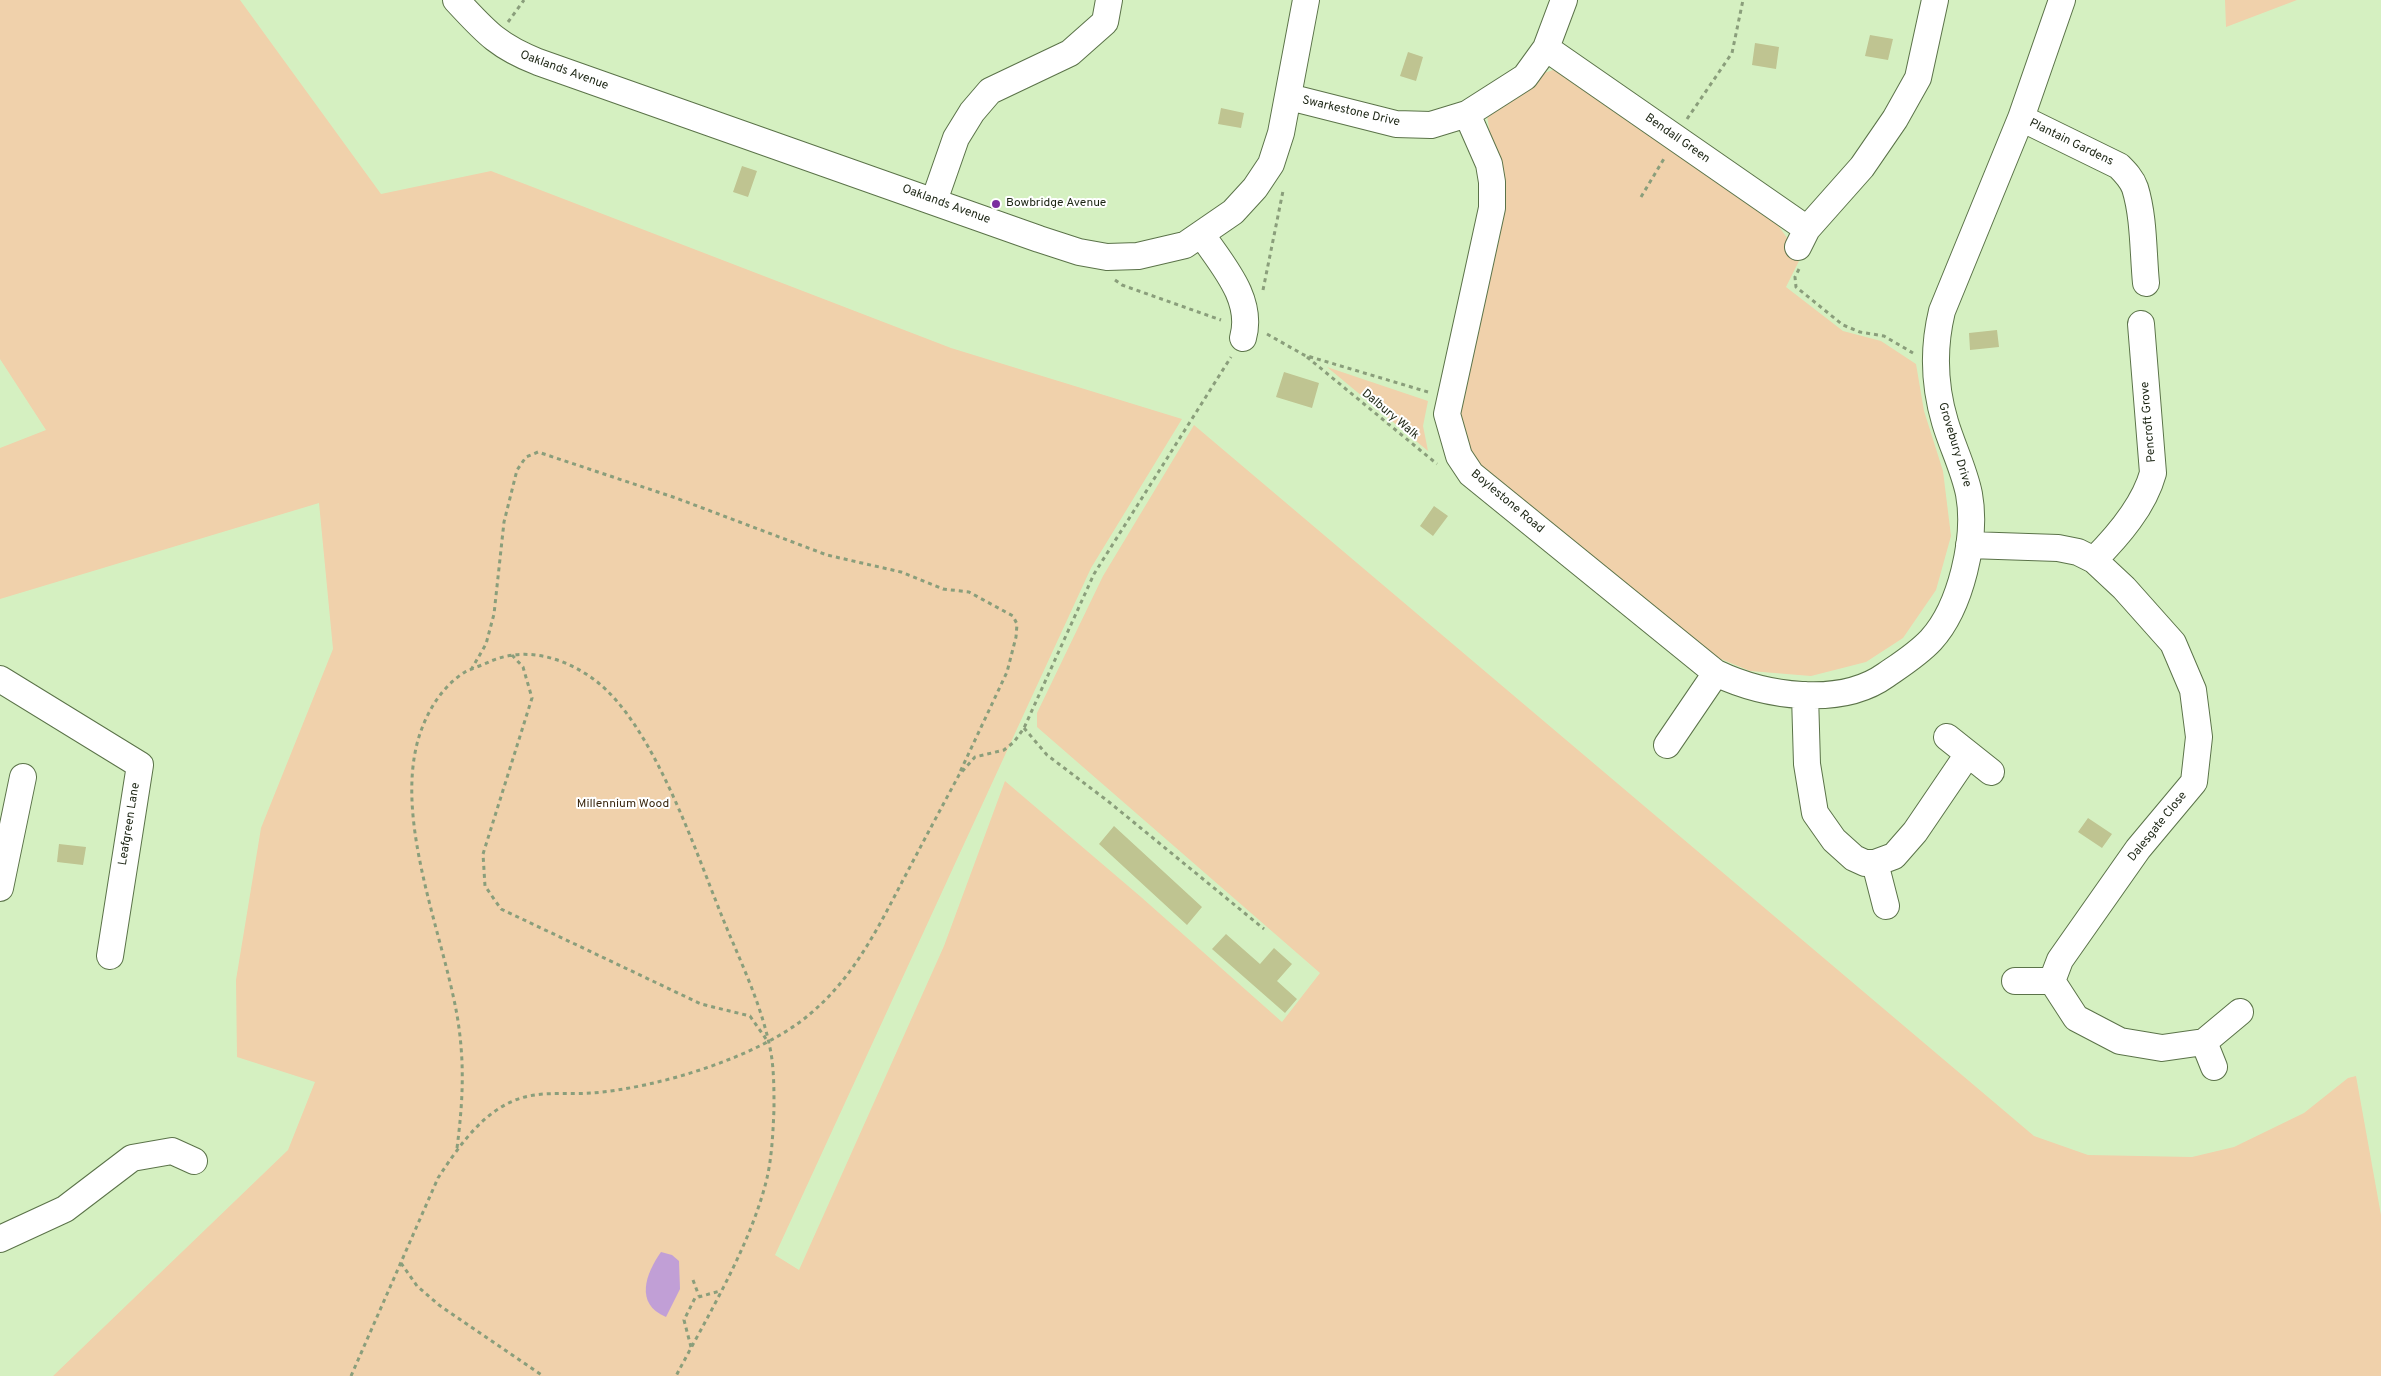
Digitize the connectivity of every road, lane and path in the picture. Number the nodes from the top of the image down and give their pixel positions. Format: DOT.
graph roads {
  1 [pos="456,0"];
  2 [pos="1109,0"];
  3 [pos="1306,0"];
  4 [pos="1564,0"];
  5 [pos="1743,0"];
  6 [pos="1935,0"];
  7 [pos="2062,0"];
  8 [pos="1546,48"];
  9 [pos="1288,97"];
  10 [pos="1467,114"];
  11 [pos="2021,118"];
  12 [pos="1674,137"];
  13 [pos="1283,187"];
  14 [pos="1641,197"];
  15 [pos="934,201"];
  16 [pos="1202,235"];
  17 [pos="1803,238"];
  18 [pos="1108,274"];
  19 [pos="2146,283"];
  20 [pos="1261,299"];
  21 [pos="2141,324"];
  22 [pos="1245,332"];
  23 [pos="1304,355"];
  24 [pos="1936,358"];
  25 [pos="1450,394"];
  26 [pos="1471,474"];
  27 [pos="1969,545"];
  28 [pos="2094,560"];
  29 [pos="512,655"];
  30 [pos="472,670"];
  31 [pos="1716,673"];
  32 [pos="0,680"];
  33 [pos="1805,695"];
  34 [pos="1024,728"];
  35 [pos="1947,737"];
  36 [pos="1667,745"];
  37 [pos="1968,754"];
  38 [pos="1991,772"];
  39 [pos="959,775"];
  40 [pos="23,777"];
  41 [pos="1875,862"];
  42 [pos="0,888"];
  43 [pos="1886,906"];
  44 [pos="1264,930"];
  45 [pos="110,956"];
  46 [pos="2015,981"];
  47 [pos="2052,981"];
  48 [pos="2240,1012"];
  49 [pos="768,1042"];
  50 [pos="2204,1042"];
  51 [pos="2214,1067"];
  52 [pos="457,1148"];
  53 [pos="194,1161"];
  54 [pos="0,1239"];
  55 [pos="401,1263"];
  56 [pos="693,1280"];
  57 [pos="720,1291"];
  58 [pos="699,1296"];
  59 [pos="692,1348"];
  60 [pos="351,1376"];
  61 [pos="543,1376"];
  62 [pos="676,1376"];
  1 -- 15 [label="street, Oaklands Avenue"];
  2 -- 15 [label="street"];
  3 -- 9 [label="street, Oaklands Avenue"];
  4 -- 8 [label="street, Swarkestone Drive"];
  5 -- 12 [label="path"];
  6 -- 17 [label="street"];
  7 -- 11 [label="street, Grovebury Drive"];
  8 -- 10 [label="street, Swarkestone Drive"];
  8 -- 12 [label="street, Bendall Green"];
  9 -- 10 [label="street, Swarkestone Drive"];
  9 -- 16 [label="street, Oaklands Avenue"];
  10 -- 25 [label="street, Boylestone Road"];
  11 -- 19 [label="street, Plantain Gardens"];
  11 -- 24 [label="street, Grovebury Drive"];
  12 -- 14 [label="path"];
  12 -- 17 [label="street, Bendall Green"];
  13 -- 20 [label="path"];
  15 -- 16 [label="street, Oaklands Avenue"];
  16 -- 22 [label="street"];
  17 -- 24 [label="path"];
  18 -- 22 [label="path"];
  21 -- 28 [label="street, Pencroft Grove"];
  22 -- 23 [label="path"];
  22 -- 34 [label="path"];
  23 -- 25 [label="path"];
  23 -- 26 [label="path, Dalbury Walk"];
  24 -- 27 [label="street, Grovebury Drive"];
  25 -- 26 [label="street, Boylestone Road"];
  26 -- 31 [label="street, Boylestone Road"];
  27 -- 28 [label="street, Dalesgate Close"];
  27 -- 33 [label="street, Grovebury Drive"];
  28 -- 47 [label="street, Dalesgate Close"];
  29 -- 30 [label="path"];
  29 -- 49 [label="path"];
  29 -- 49 [label="path"];
  30 -- 39 [label="path"];
  30 -- 52 [label="path"];
  31 -- 33 [label="street, Grovebury Drive"];
  31 -- 36 [label="street"];
  32 -- 45 [label="street, Leafgreen Lane"];
  33 -- 41 [label="street"];
  34 -- 39 [label="path"];
  34 -- 44 [label="path"];
  35 -- 37 [label="street"];
  37 -- 38 [label="street"];
  37 -- 41 [label="street"];
  39 -- 49 [label="path"];
  40 -- 42 [label="street"];
  41 -- 43 [label="street"];
  46 -- 47 [label="street"];
  47 -- 50 [label="street"];
  48 -- 50 [label="street"];
  49 -- 52 [label="path"];
  49 -- 57 [label="path"];
  50 -- 51 [label="street"];
  52 -- 55 [label="path"];
  53 -- 54 [label="street"];
  55 -- 60 [label="path"];
  55 -- 61 [label="path"];
  56 -- 58 [label="path"];
  57 -- 58 [label="path"];
  57 -- 59 [label="path"];
  58 -- 59 [label="path"];
  59 -- 62 [label="path"];
}
